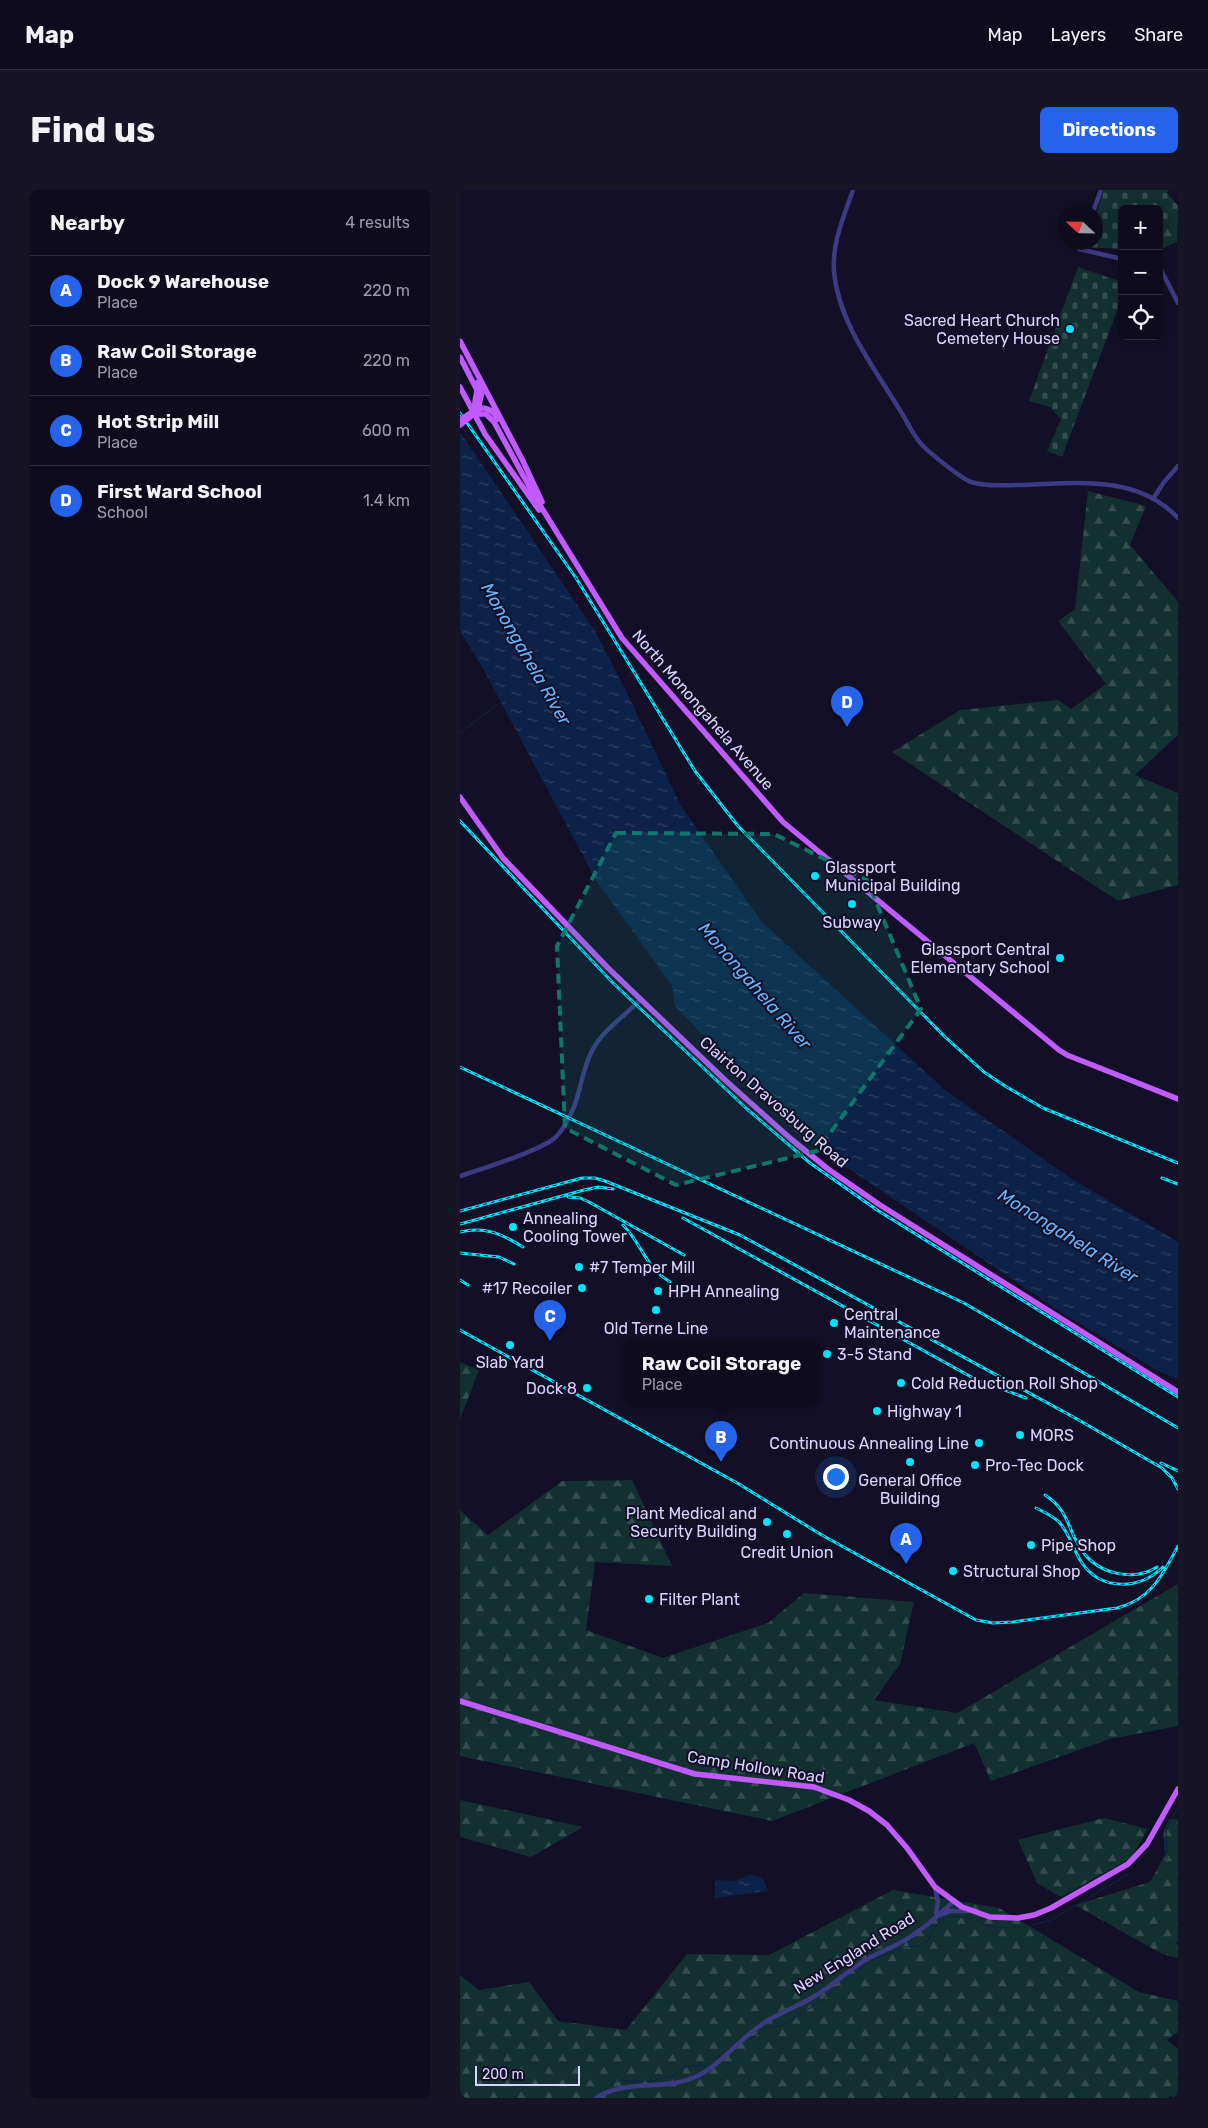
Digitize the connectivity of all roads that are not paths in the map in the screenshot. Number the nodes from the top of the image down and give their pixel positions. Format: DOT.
graph roads {
  1 [pos="853,190"];
  2 [pos="1101,190"];
  3 [pos="1095,205"];
  4 [pos="1083,250"];
  5 [pos="1118,258"];
  6 [pos="1163,274"];
  7 [pos="1178,303"];
  8 [pos="460,341"];
  9 [pos="460,347"];
  10 [pos="460,357"];
  11 [pos="460,387"];
  12 [pos="476,410"];
  13 [pos="469,416"];
  14 [pos="460,420"];
  15 [pos="460,425"];
  16 [pos="1178,466"];
  17 [pos="536,489"];
  18 [pos="1153,500"];
  19 [pos="1178,518"];
  20 [pos="552,525"];
  21 [pos="460,798"];
  22 [pos="641,999"];
  23 [pos="1178,1099"];
  24 [pos="460,1176"];
  25 [pos="1178,1392"];
  26 [pos="460,1701"];
  27 [pos="1178,1789"];
  28 [pos="935,1887"];
  29 [pos="954,1901"];
  30 [pos="972,1911"];
  31 [pos="936,1916"];
  32 [pos="596,2098"];
  1 -- 18 [label="street"];
  2 -- 3 [label="street"];
  4 -- 5 [label="street"];
  6 -- 7 [label="street"];
  8 -- 17 [label="main road"];
  9 -- 12 [label="main road"];
  10 -- 12 [label="main road"];
  11 -- 20 [label="main road"];
  12 -- 13 [label="main road, bridge"];
  12 -- 17 [label="main road"];
  12 -- 20 [label="main road"];
  13 -- 14 [label="main road, bridge"];
  13 -- 15 [label="main road, bridge"];
  16 -- 18 [label="street"];
  17 -- 20 [label="main road"];
  18 -- 19 [label="street"];
  20 -- 23 [label="main road, North Monongahela Avenue"];
  21 -- 22 [label="main road, Clairton Dravosburg Road"];
  22 -- 24 [label="street"];
  22 -- 25 [label="main road, Clairton Dravosburg Road"];
  26 -- 28 [label="main road, Camp Hollow Road"];
  27 -- 30 [label="main road"];
  28 -- 29 [label="main road, Camp Hollow Road"];
  28 -- 31 [label="street"];
  29 -- 30 [label="main road"];
  29 -- 31 [label="street, New England Road"];
  30 -- 31 [label="street"];
  31 -- 32 [label="street, New England Road"];
}
